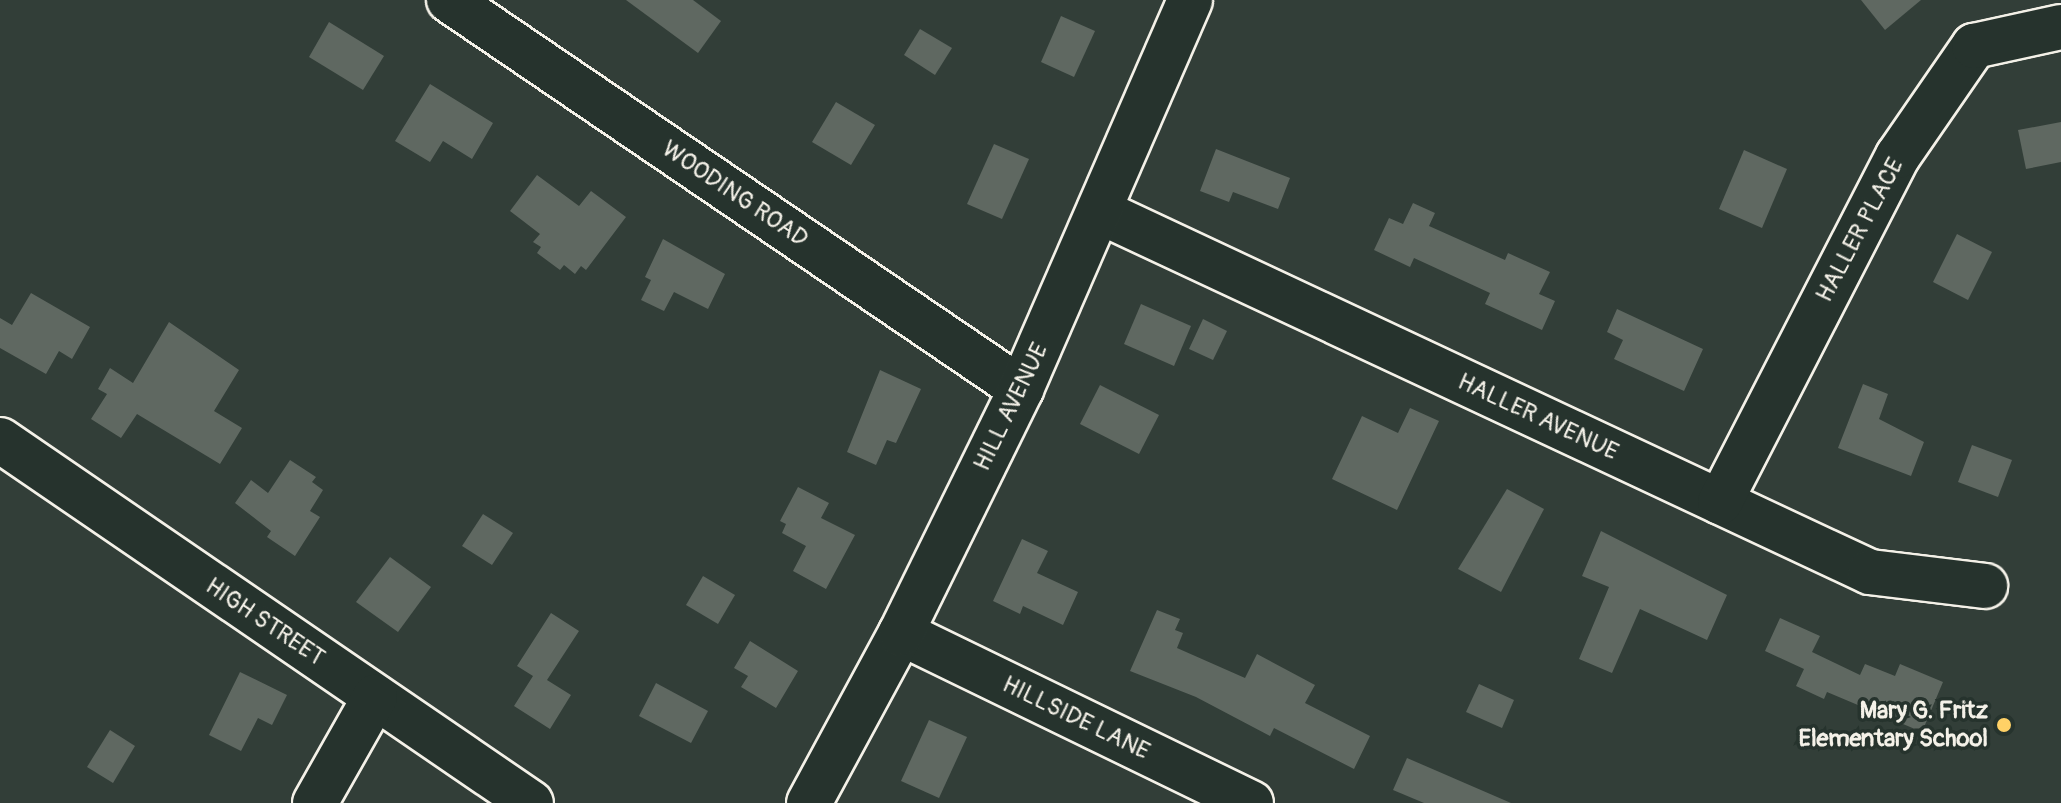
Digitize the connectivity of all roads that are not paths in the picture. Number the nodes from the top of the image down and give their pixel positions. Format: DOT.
graph roads {
  1 [pos="449,0"];
  2 [pos="1190,0"];
  3 [pos="2061,27"];
  4 [pos="1101,212"];
  5 [pos="1021,389"];
  6 [pos="0,440"];
  7 [pos="1720,502"];
  8 [pos="1985,586"];
  9 [pos="901,633"];
  10 [pos="375,697"];
  11 [pos="315,803"];
  12 [pos="531,803"];
  13 [pos="809,803"];
  14 [pos="1251,803"];
  1 -- 5 [label="street, WOODING ROAD"];
  2 -- 4 [label="street, HILL AVENUE"];
  3 -- 7 [label="street, HALLER PLACE"];
  4 -- 5 [label="street, HILL AVENUE"];
  4 -- 7 [label="street, HALLER AVENUE"];
  5 -- 9 [label="street, HILL AVENUE"];
  6 -- 10 [label="street, HIGH STREET"];
  7 -- 8 [label="street, HALLER AVENUE"];
  9 -- 13 [label="street, HILL AVENUE"];
  9 -- 14 [label="street, HILLSIDE LANE"];
  10 -- 11 [label="street"];
  10 -- 12 [label="street, HIGH STREET"];
}
